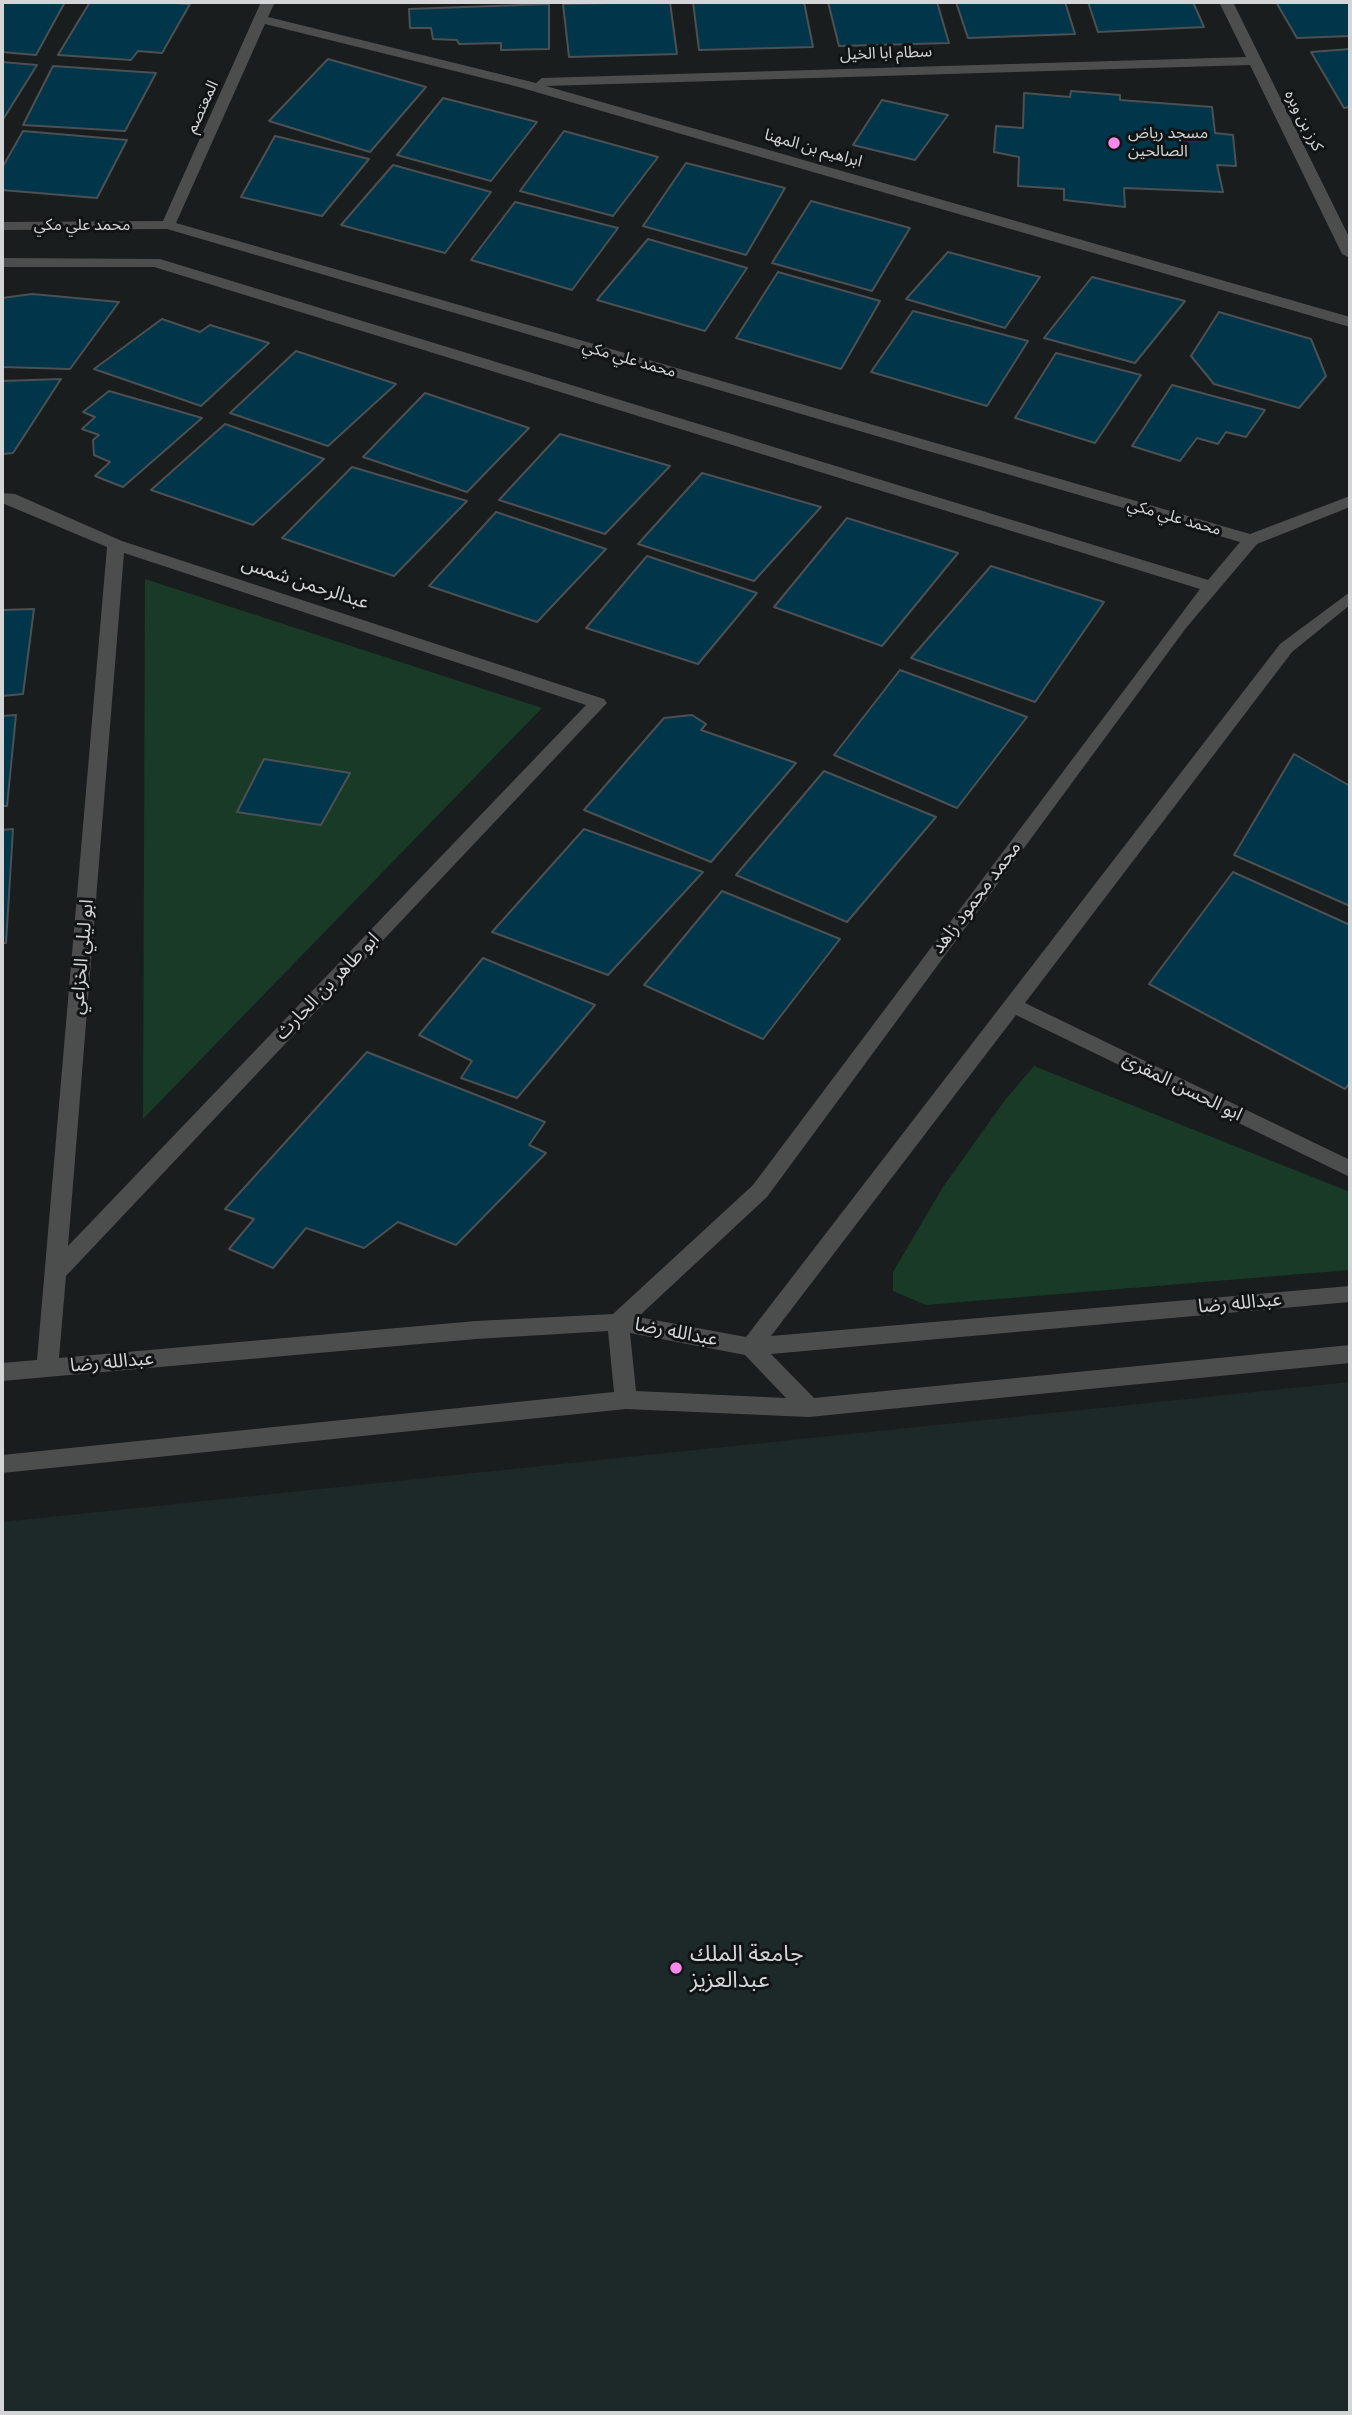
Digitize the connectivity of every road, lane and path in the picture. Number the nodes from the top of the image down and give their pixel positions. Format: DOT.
graph roads {
  1 [pos="268,2"];
  2 [pos="1226,2"];
  3 [pos="263,20"];
  4 [pos="1253,61"];
  5 [pos="520,83"];
  6 [pos="168,225"];
  7 [pos="2,226"];
  8 [pos="1350,254"];
  9 [pos="2,262"];
  10 [pos="1350,322"];
  11 [pos="2,498"];
  12 [pos="1350,500"];
  13 [pos="1251,540"];
  14 [pos="116,545"];
  15 [pos="1211,587"];
  16 [pos="1350,597"];
  17 [pos="598,703"];
  18 [pos="1014,1006"];
  19 [pos="1350,1169"];
  20 [pos="57,1272"];
  21 [pos="1350,1294"];
  22 [pos="618,1322"];
  23 [pos="751,1348"];
  24 [pos="1350,1354"];
  25 [pos="47,1368"];
  26 [pos="2,1372"];
  27 [pos="626,1400"];
  28 [pos="809,1408"];
  29 [pos="2,1464"];
  1 -- 3 [label="street, المعتصم"];
  2 -- 4 [label="street, كرز بن وبره"];
  3 -- 5 [label="street, ابراهيم بن المهنا"];
  3 -- 6 [label="street, المعتصم"];
  4 -- 5 [label="street, سطام ابا الخيل"];
  4 -- 8 [label="street, كرز بن وبره"];
  5 -- 10 [label="street, ابراهيم بن المهنا"];
  6 -- 7 [label="street, محمد علي مكي"];
  6 -- 13 [label="street, محمد علي مكي"];
  9 -- 15 [label="street, محمد علي مكي"];
  11 -- 14 [label="street, عبدالرحمن شمس"];
  12 -- 13 [label="street, محمد محمود زاهد"];
  13 -- 15 [label="street, محمد محمود زاهد"];
  14 -- 17 [label="street, عبدالرحمن شمس"];
  14 -- 20 [label="street, ابو ليلي الخزاعي"];
  15 -- 22 [label="street, محمد محمود زاهد"];
  16 -- 18 [label="street"];
  17 -- 20 [label="street, ابو طاهر بن الحارث"];
  18 -- 19 [label="street, ابو الحسن المقرئ"];
  18 -- 23 [label="street"];
  20 -- 25 [label="street, ابو ليلي الخزاعي"];
  21 -- 23 [label="street, عبدالله رضا"];
  22 -- 23 [label="street, عبدالله رضا"];
  22 -- 25 [label="street, عبدالله رضا"];
  22 -- 27 [label="street"];
  23 -- 28 [label="street"];
  24 -- 28 [label="street"];
  25 -- 26 [label="street, عبدالله رضا"];
  27 -- 28 [label="street"];
  27 -- 29 [label="street"];
}
